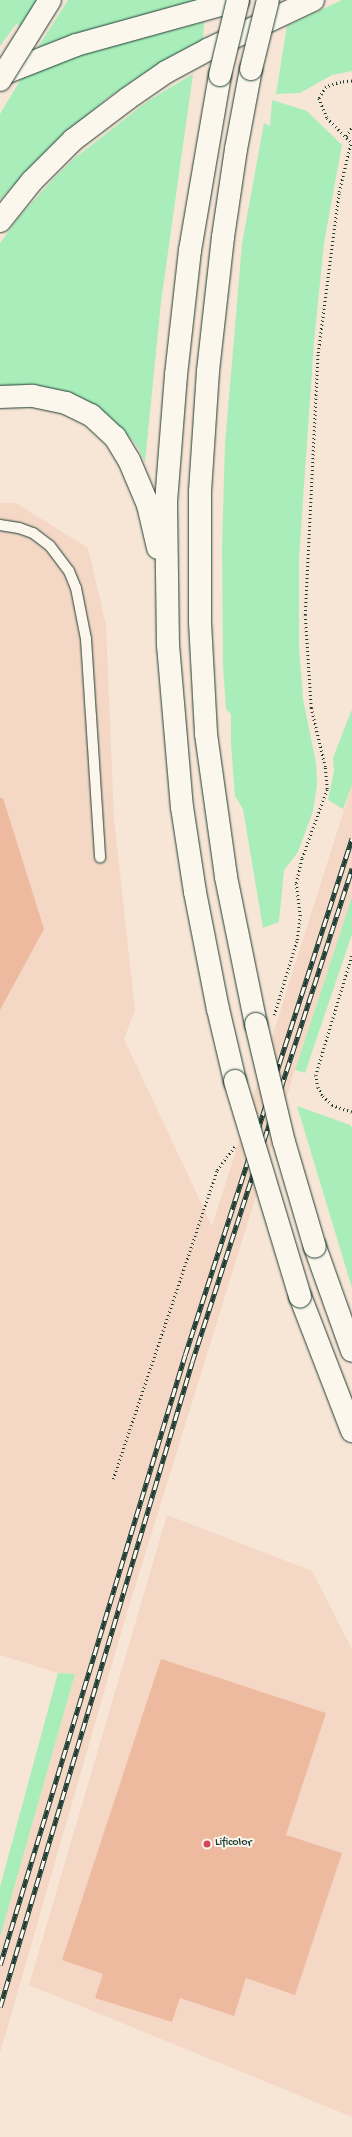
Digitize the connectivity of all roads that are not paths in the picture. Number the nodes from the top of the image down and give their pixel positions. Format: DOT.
graph roads {
  1 [pos="50,0"];
  2 [pos="238,0"];
  3 [pos="268,0"];
  4 [pos="313,0"];
  5 [pos="0,75"];
  6 [pos="0,80"];
  7 [pos="0,221"];
  8 [pos="0,397"];
  9 [pos="0,524"];
  10 [pos="168,590"];
  11 [pos="100,858"];
  12 [pos="352,1350"];
  13 [pos="352,1432"];
  1 -- 6 [label="highway, bridge"];
  2 -- 5 [label="highway"];
  2 -- 10 [label="highway, bridge"];
  3 -- 12 [label="highway, bridge"];
  4 -- 7 [label="highway"];
  8 -- 10 [label="highway"];
  9 -- 11 [label="lane"];
  10 -- 13 [label="highway, bridge"];
}
